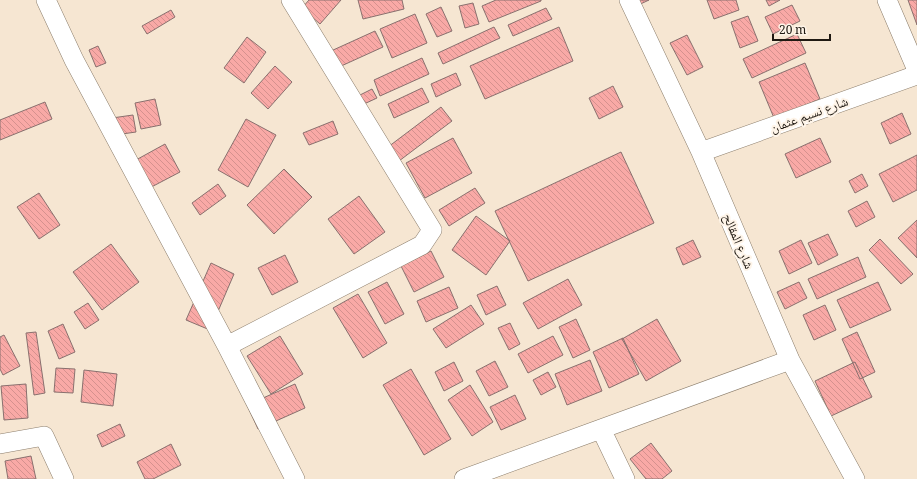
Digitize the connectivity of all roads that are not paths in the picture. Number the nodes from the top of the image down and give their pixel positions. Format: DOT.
graph roads {
  1 [pos="46,0"];
  2 [pos="291,0"];
  3 [pos="629,0"];
  4 [pos="887,0"];
  5 [pos="917,70"];
  6 [pos="917,75"];
  7 [pos="701,152"];
  8 [pos="227,346"];
  9 [pos="790,360"];
  10 [pos="601,429"];
  11 [pos="0,444"];
  12 [pos="64,479"];
  13 [pos="295,479"];
  14 [pos="464,479"];
  15 [pos="625,479"];
  16 [pos="855,479"];
  1 -- 8 [label="street"];
  2 -- 8 [label="street"];
  3 -- 7 [label="street, شارع المقالح"];
  4 -- 5 [label="street"];
  6 -- 7 [label="street, شارع نسيم عثمان"];
  7 -- 9 [label="street, شارع المقالح"];
  8 -- 13 [label="street"];
  9 -- 10 [label="street"];
  9 -- 16 [label="street, شارع المقالح"];
  10 -- 14 [label="street"];
  10 -- 15 [label="street"];
  11 -- 12 [label="street"];
}
